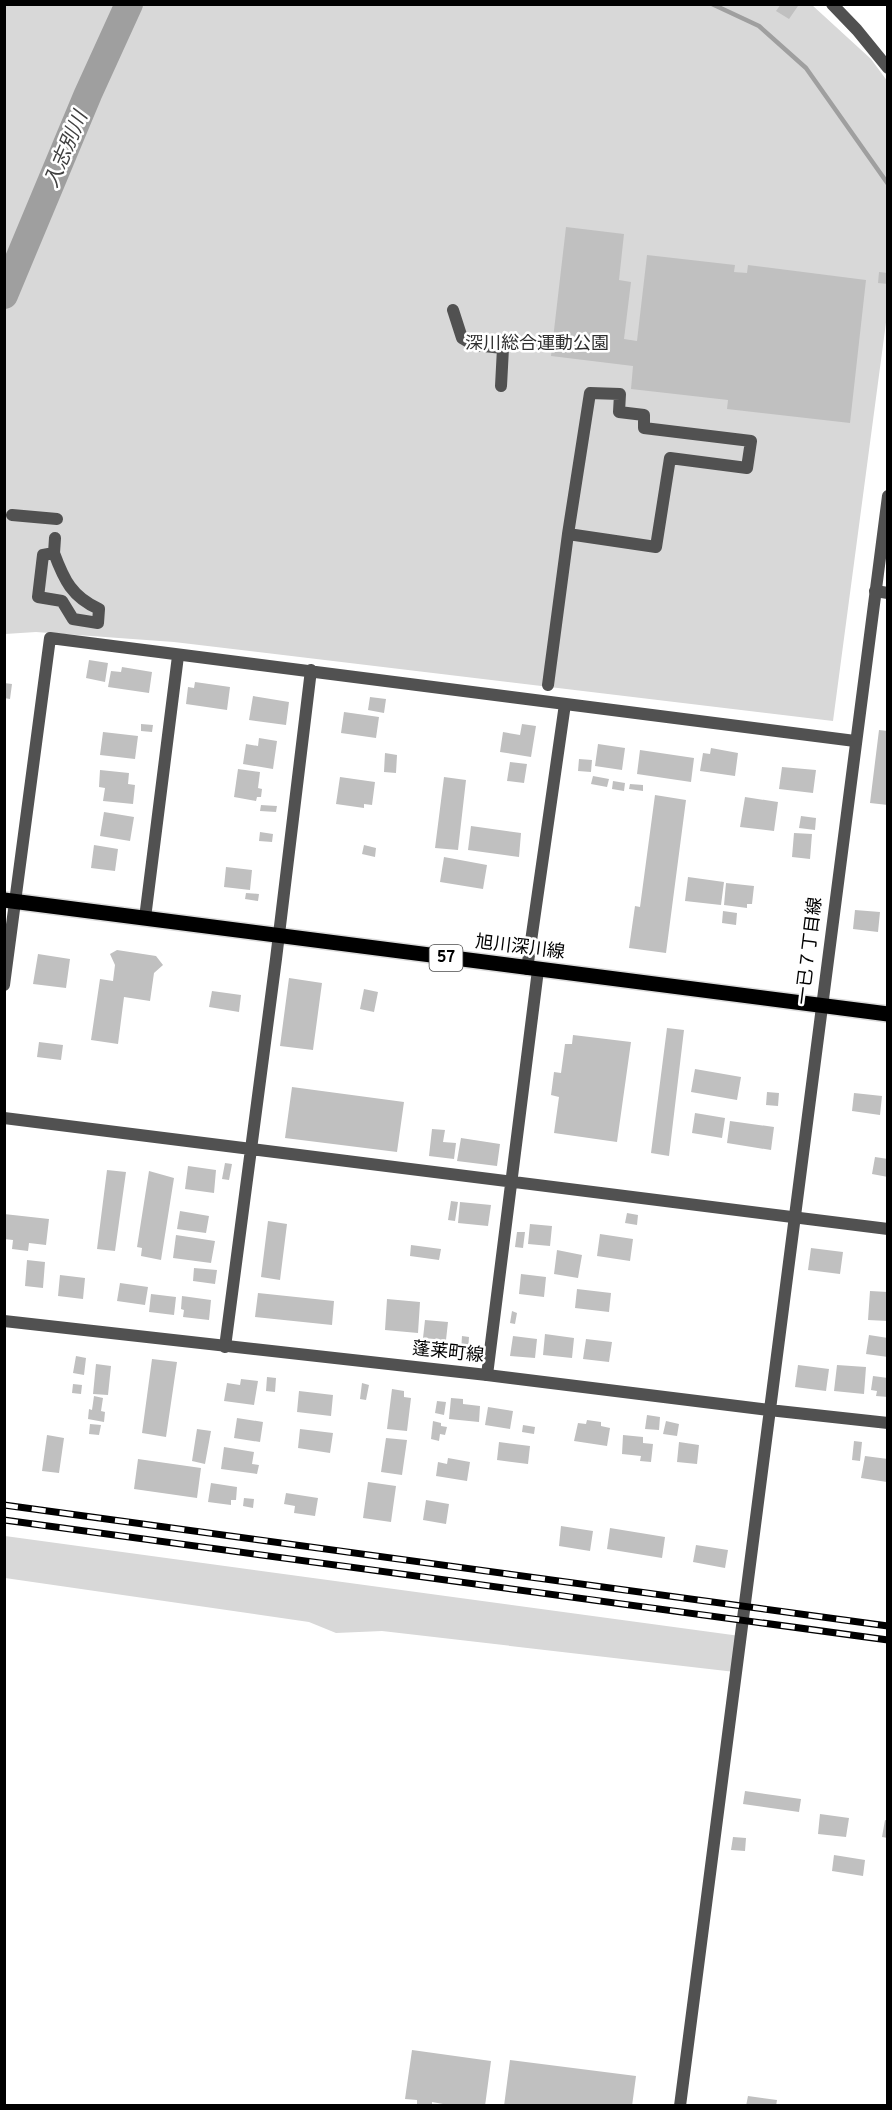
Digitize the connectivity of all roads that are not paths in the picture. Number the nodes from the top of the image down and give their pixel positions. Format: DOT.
graph roads {
  1 [pos="832,4"];
  2 [pos="888,68"];
  3 [pos="453,310"];
  4 [pos="501,386"];
  5 [pos="888,496"];
  6 [pos="12,515"];
  7 [pos="57,519"];
  8 [pos="568,534"];
  9 [pos="55,538"];
  10 [pos="54,553"];
  11 [pos="881,592"];
  12 [pos="178,656"];
  13 [pos="311,670"];
  14 [pos="548,685"];
  15 [pos="565,704"];
  16 [pos="855,741"];
  17 [pos="10,901"];
  18 [pos="146,918"];
  19 [pos="279,936"];
  20 [pos="533,970"];
  21 [pos="4,985"];
  22 [pos="822,1006"];
  23 [pos="888,1014"];
  24 [pos="4,1118"];
  25 [pos="252,1149"];
  26 [pos="513,1182"];
  27 [pos="794,1217"];
  28 [pos="888,1229"];
  29 [pos="4,1321"];
  30 [pos="225,1347"];
  31 [pos="487,1375"];
  32 [pos="769,1410"];
  33 [pos="888,1423"];
  34 [pos="680,2106"];
  1 -- 2 [label="street"];
  3 -- 4 [label="street"];
  5 -- 11 [label="street, 一已７丁目線"];
  6 -- 7 [label="street"];
  8 -- 8 [label="street"];
  8 -- 14 [label="street"];
  9 -- 10 [label="street"];
  10 -- 10 [label="street"];
  11 -- 16 [label="street, 一已７丁目線"];
  12 -- 13 [label="street"];
  12 -- 17 [label="street"];
  12 -- 18 [label="street"];
  13 -- 15 [label="street"];
  13 -- 19 [label="street"];
  15 -- 16 [label="street"];
  15 -- 20 [label="street"];
  16 -- 22 [label="street, 一已７丁目線"];
  17 -- 18 [label="main road, 旭川深川線 / 57"];
  17 -- 21 [label="street"];
  18 -- 19 [label="main road, 旭川深川線 / 57"];
  19 -- 20 [label="main road, 旭川深川線 / 57"];
  19 -- 25 [label="street"];
  20 -- 22 [label="main road, 旭川深川線 / 57"];
  20 -- 26 [label="street"];
  22 -- 23 [label="main road, 旭川深川線 / 57"];
  22 -- 27 [label="street, 一已７丁目線"];
  24 -- 25 [label="street"];
  25 -- 26 [label="street"];
  25 -- 30 [label="street"];
  26 -- 27 [label="street"];
  26 -- 31 [label="street"];
  27 -- 28 [label="street"];
  27 -- 32 [label="street, 一已７丁目線"];
  29 -- 30 [label="street, 蓬莱町線"];
  30 -- 31 [label="street, 蓬莱町線"];
  31 -- 32 [label="street, 蓬莱町線"];
  32 -- 33 [label="street, 蓬莱町線"];
  32 -- 34 [label="street, 一已７丁目線"];
}
